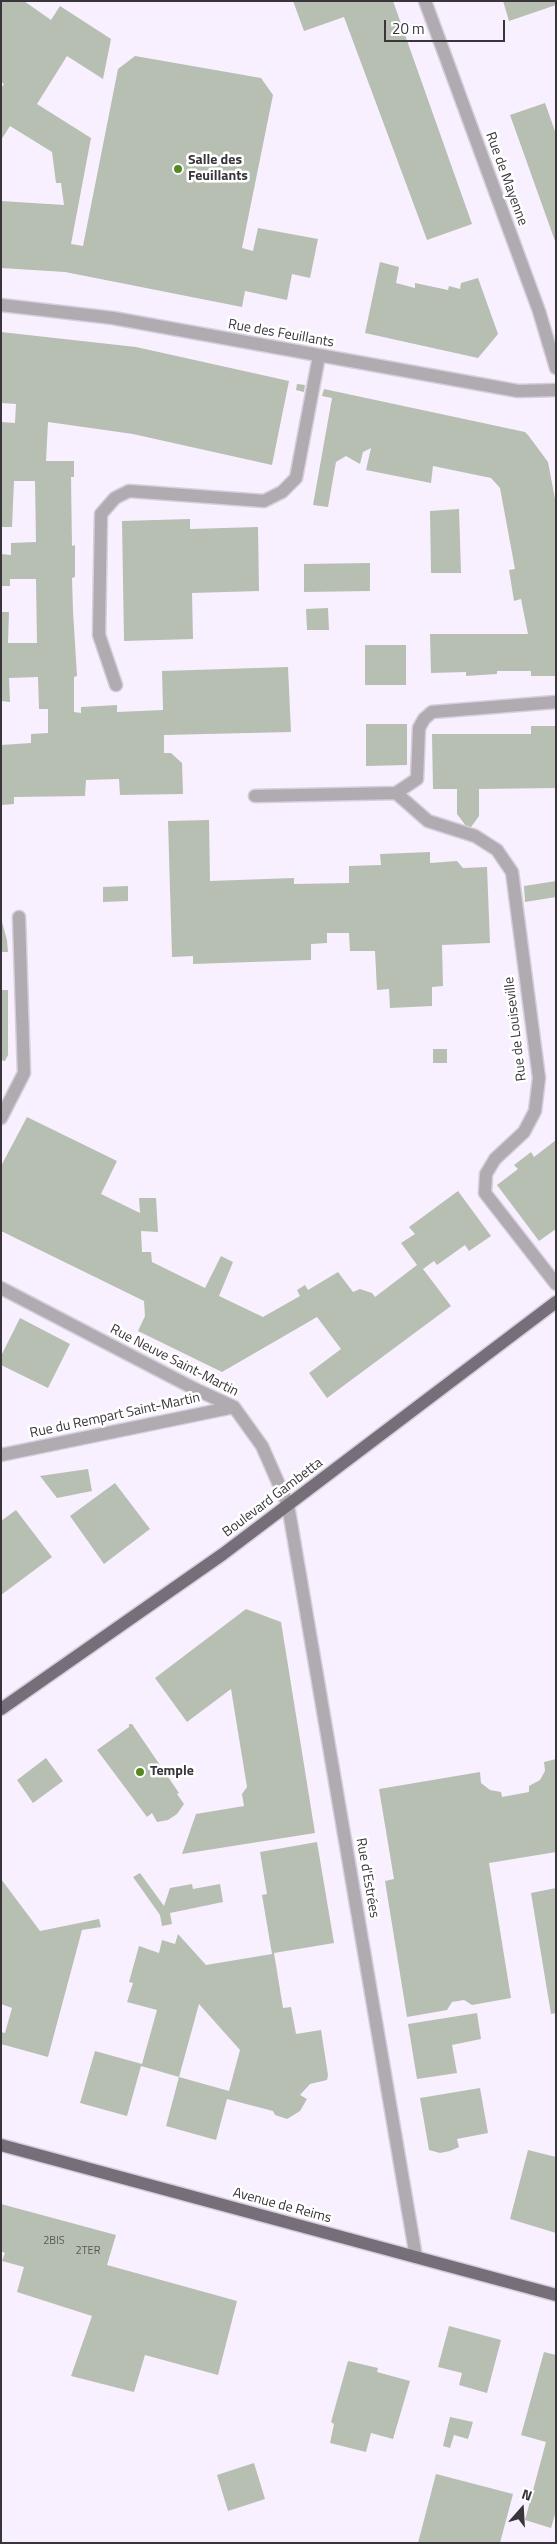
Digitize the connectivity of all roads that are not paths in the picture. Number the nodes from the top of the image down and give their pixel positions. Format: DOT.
graph roads {
  1 [pos="425,1"];
  2 [pos="1,305"];
  3 [pos="319,356"];
  4 [pos="556,368"];
  5 [pos="556,390"];
  6 [pos="116,685"];
  7 [pos="556,702"];
  8 [pos="396,794"];
  9 [pos="255,796"];
  10 [pos="19,917"];
  11 [pos="1,1118"];
  12 [pos="556,1284"];
  13 [pos="1,1288"];
  14 [pos="556,1302"];
  15 [pos="234,1407"];
  16 [pos="1,1455"];
  17 [pos="288,1505"];
  18 [pos="1,1709"];
  19 [pos="1,2145"];
  20 [pos="416,2257"];
  21 [pos="556,2295"];
  1 -- 4 [label="street, Rue de Mayenne"];
  2 -- 3 [label="street, Rue des Feuillants"];
  3 -- 5 [label="street, Rue des Feuillants"];
  3 -- 6 [label="street"];
  7 -- 8 [label="street"];
  8 -- 9 [label="street"];
  8 -- 12 [label="street, Rue de Louiseville"];
  10 -- 11 [label="street"];
  13 -- 15 [label="street, Rue Neuve Saint-Martin"];
  14 -- 17 [label="main road, Boulevard Gambetta"];
  15 -- 16 [label="street, Rue du Rempart Saint-Martin"];
  15 -- 17 [label="street, Rue Neuve Saint-Martin"];
  17 -- 18 [label="main road, Boulevard Gambetta"];
  17 -- 20 [label="street, Rue d'Estrées"];
  19 -- 20 [label="main road, Avenue de Reims"];
  20 -- 21 [label="main road, Avenue de Reims"];
}
